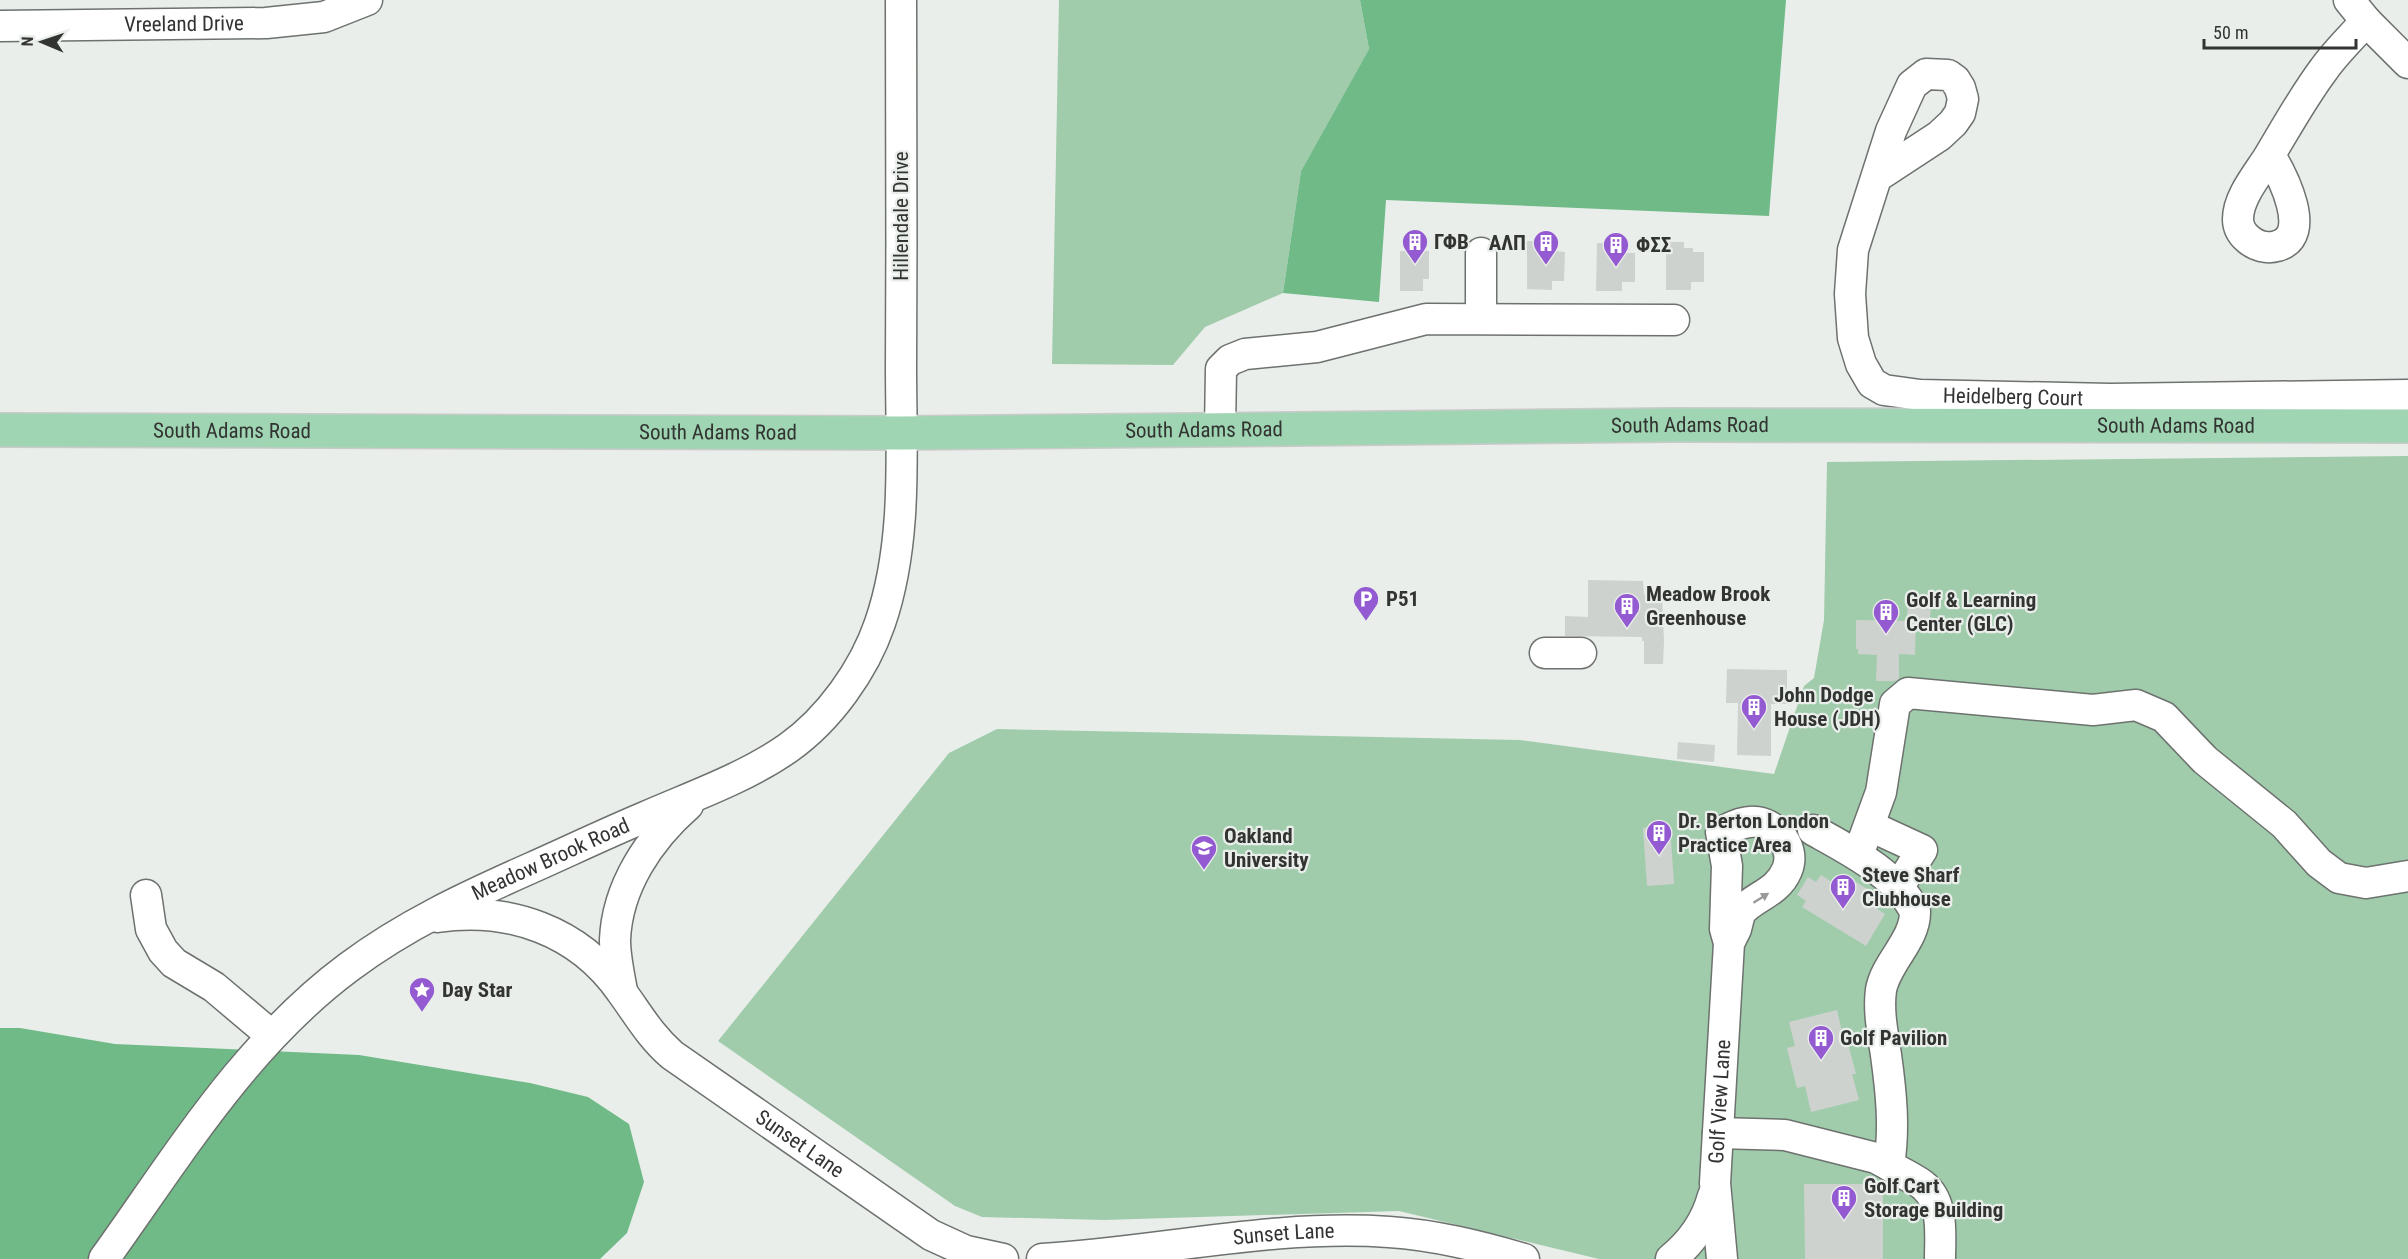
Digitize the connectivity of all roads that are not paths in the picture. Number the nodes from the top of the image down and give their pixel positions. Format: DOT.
graph roads {
  1 [pos="367,0"];
  2 [pos="901,0"];
  3 [pos="2358,10"];
  4 [pos="0,26"];
  5 [pos="2408,63"];
  6 [pos="2270,154"];
  7 [pos="1878,176"];
  8 [pos="1481,253"];
  9 [pos="1481,318"];
  10 [pos="1674,320"];
  11 [pos="2408,395"];
  12 [pos="2408,426"];
  13 [pos="0,430"];
  14 [pos="1220,430"];
  15 [pos="901,433"];
  16 [pos="1545,653"];
  17 [pos="1581,653"];
  18 [pos="707,790"];
  19 [pos="1870,826"];
  20 [pos="1813,830"];
  21 [pos="1858,855"];
  22 [pos="2408,876"];
  23 [pos="1898,888"];
  24 [pos="146,895"];
  25 [pos="422,920"];
  26 [pos="1728,943"];
  27 [pos="622,991"];
  28 [pos="271,1035"];
  29 [pos="1718,1133"];
  30 [pos="1889,1165"];
  31 [pos="1715,1183"];
  32 [pos="1230,1238"];
  33 [pos="962,1253"];
  34 [pos="104,1259"];
  35 [pos="1003,1259"];
  36 [pos="1042,1259"];
  37 [pos="1176,1259"];
  38 [pos="1524,1259"];
  39 [pos="1671,1259"];
  40 [pos="1722,1259"];
  41 [pos="1940,1259"];
  1 -- 4 [label="street, Vreeland Drive"];
  2 -- 15 [label="street, Hillendale Drive"];
  3 -- 5 [label="street"];
  3 -- 6 [label="street"];
  7 -- 11 [label="street, Heidelberg Court"];
  8 -- 9 [label="street"];
  9 -- 10 [label="street"];
  9 -- 14 [label="street"];
  12 -- 14 [label="main road, South Adams Road"];
  13 -- 15 [label="main road, South Adams Road"];
  14 -- 15 [label="main road, South Adams Road"];
  15 -- 18 [label="street, Meadow Brook Road"];
  16 -- 17 [label="street"];
  18 -- 25 [label="street, Meadow Brook Road"];
  18 -- 27 [label="street, Sunset Lane"];
  19 -- 21 [label="street"];
  19 -- 22 [label="street"];
  19 -- 23 [label="street"];
  20 -- 21 [label="street"];
  21 -- 23 [label="street"];
  23 -- 30 [label="street"];
  24 -- 28 [label="street"];
  25 -- 27 [label="street, Sunset Lane"];
  25 -- 28 [label="street, Meadow Brook Road"];
  26 -- 29 [label="street, Golf View Lane"];
  27 -- 33 [label="street, Sunset Lane"];
  28 -- 34 [label="street, Meadow Brook Road"];
  29 -- 30 [label="street"];
  29 -- 31 [label="street, Golf View Lane"];
  30 -- 41 [label="street"];
  31 -- 39 [label="street"];
  31 -- 40 [label="street, Golf View Lane"];
  32 -- 36 [label="street, Sunset Lane"];
  32 -- 37 [label="street"];
  32 -- 38 [label="street, Sunset Lane"];
  33 -- 35 [label="street, Sunset Lane"];
}
